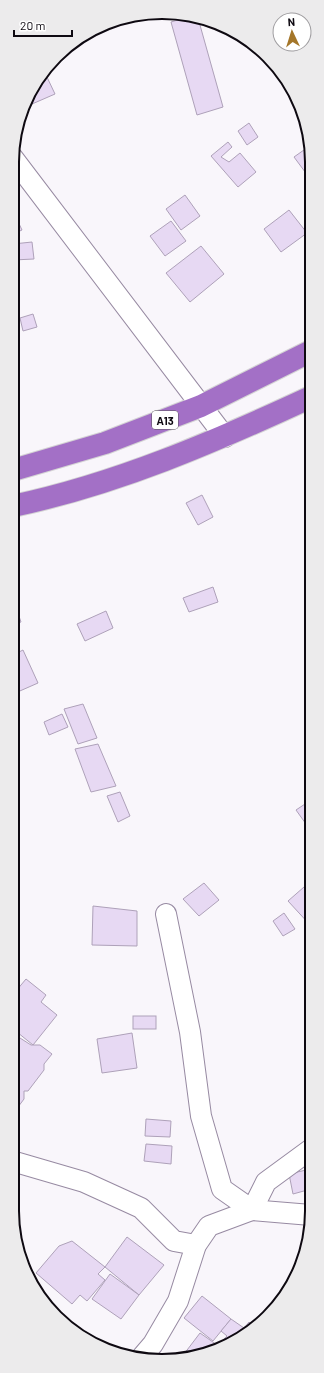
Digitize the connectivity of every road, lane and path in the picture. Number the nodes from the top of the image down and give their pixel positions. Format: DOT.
graph roads {
  1 [pos="19,166"];
  2 [pos="305,354"];
  3 [pos="305,400"];
  4 [pos="202,406"];
  5 [pos="226,437"];
  6 [pos="19,468"];
  7 [pos="19,505"];
  8 [pos="166,914"];
  9 [pos="305,1154"];
  10 [pos="19,1163"];
  11 [pos="252,1210"];
  12 [pos="305,1214"];
  13 [pos="196,1245"];
  14 [pos="145,1353"];
  1 -- 4 [label="street"];
  2 -- 4 [label="highway, A13"];
  3 -- 5 [label="highway"];
  4 -- 5 [label="street"];
  4 -- 6 [label="highway, A13"];
  5 -- 7 [label="highway"];
  8 -- 11 [label="street"];
  9 -- 11 [label="street"];
  10 -- 13 [label="street"];
  11 -- 12 [label="street"];
  11 -- 13 [label="street"];
  13 -- 14 [label="street"];
}
